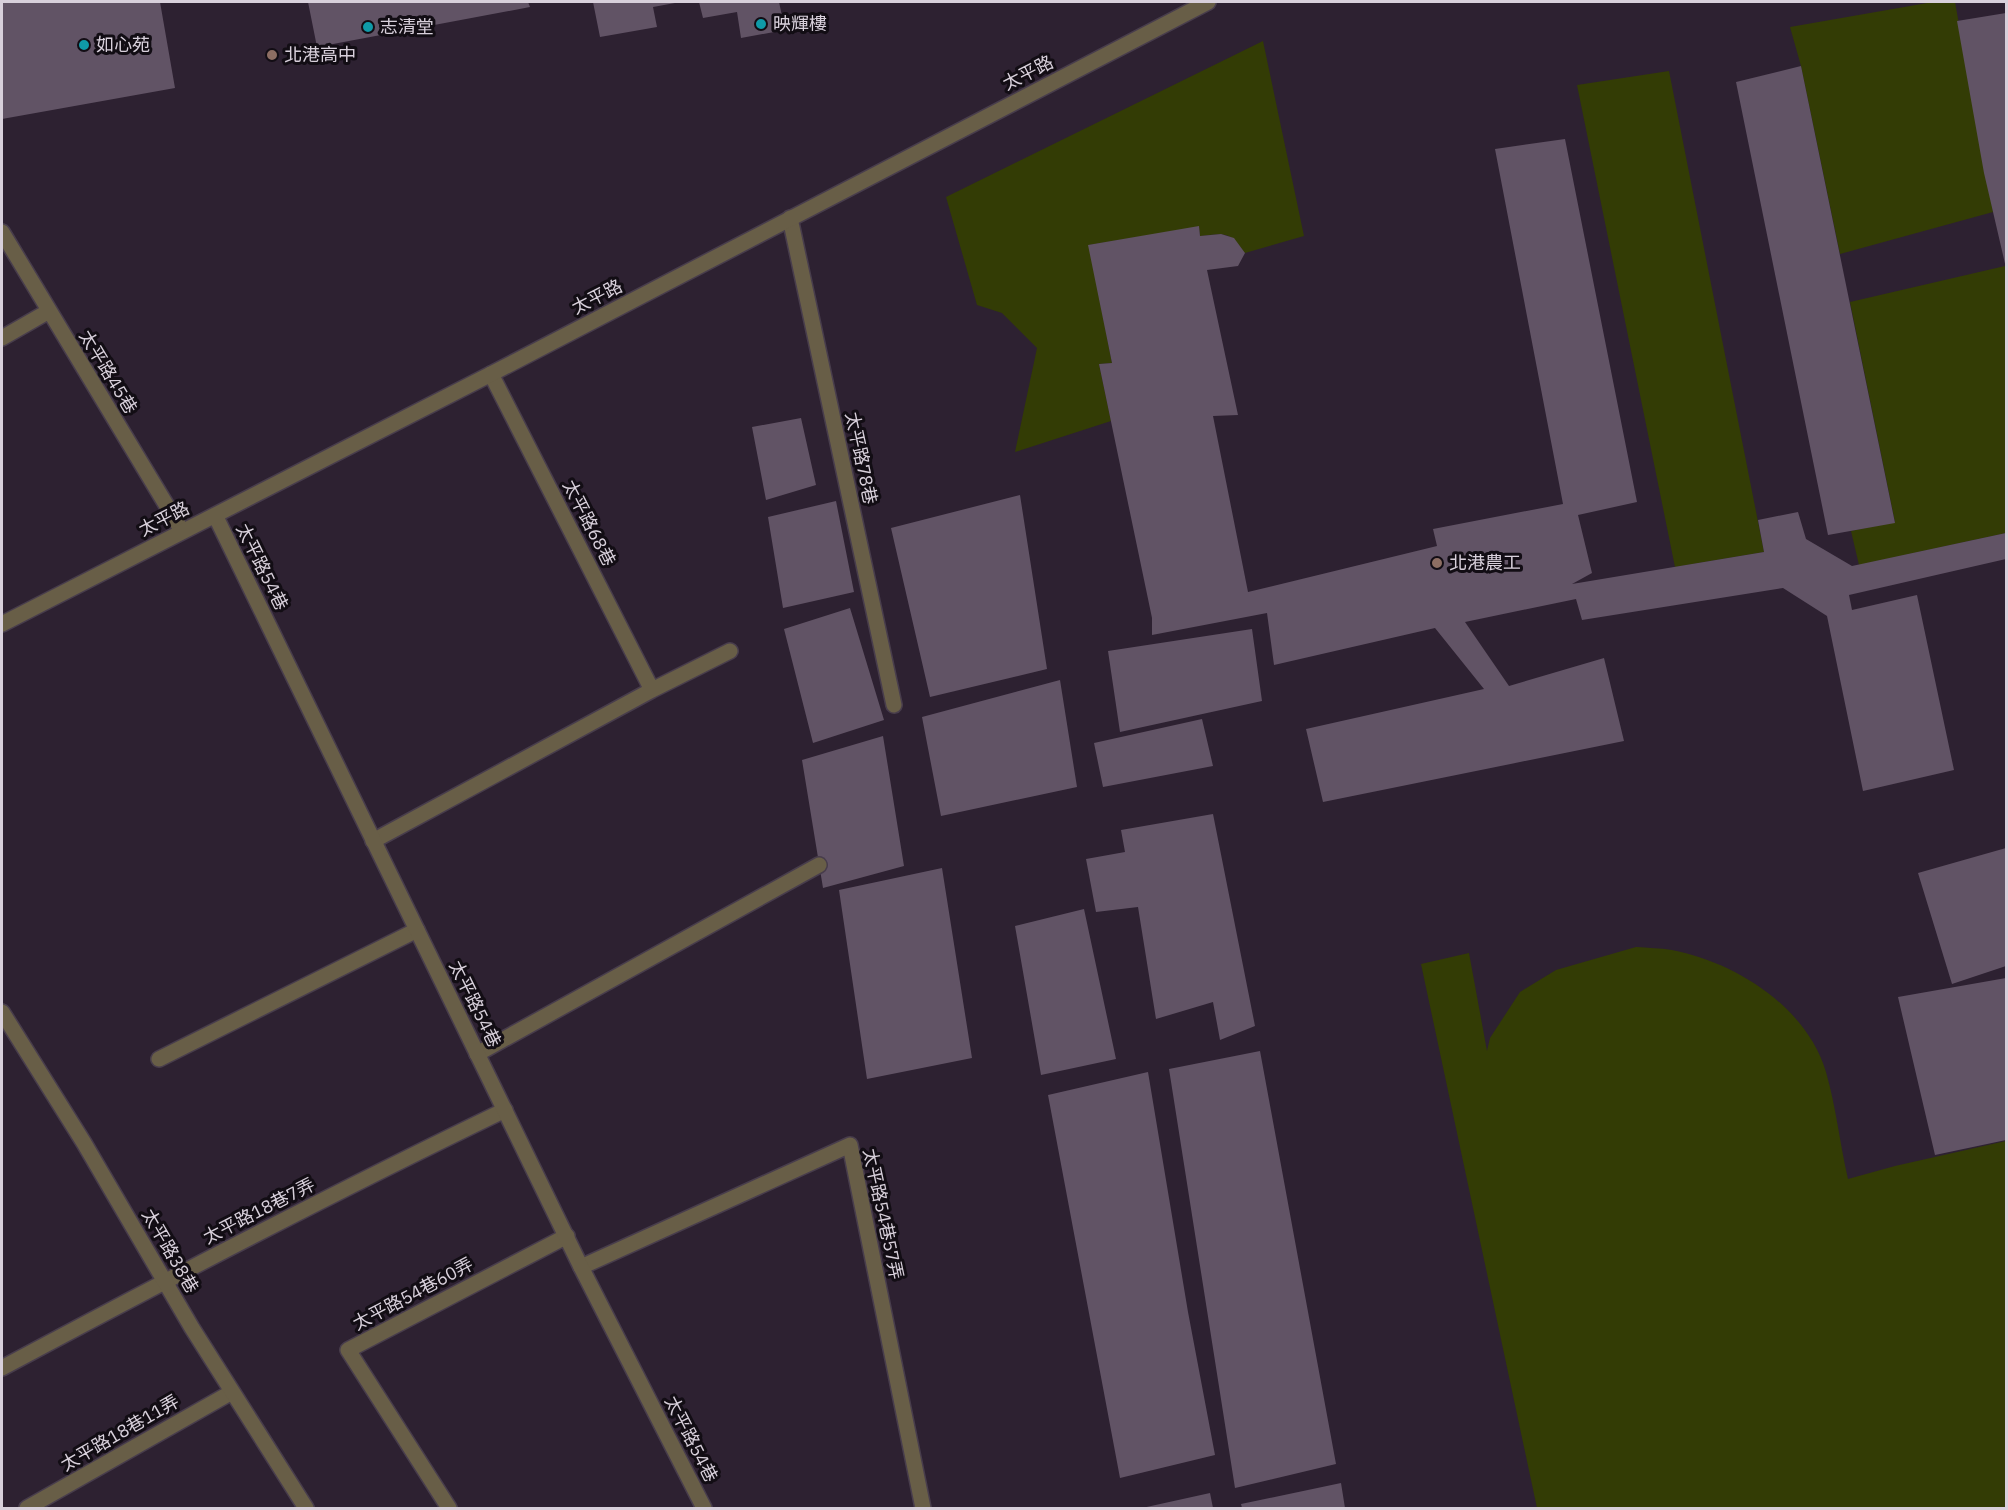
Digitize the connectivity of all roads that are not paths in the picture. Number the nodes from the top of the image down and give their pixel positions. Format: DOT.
graph roads {
  1 [pos="1208,2"];
  2 [pos="790,218"];
  3 [pos="2,232"];
  4 [pos="49,311"];
  5 [pos="2,338"];
  6 [pos="491,374"];
  7 [pos="215,515"];
  8 [pos="182,531"];
  9 [pos="2,624"];
  10 [pos="730,651"];
  11 [pos="652,690"];
  12 [pos="894,705"];
  13 [pos="373,840"];
  14 [pos="819,865"];
  15 [pos="417,930"];
  16 [pos="2,1012"];
  17 [pos="477,1054"];
  18 [pos="159,1059"];
  19 [pos="505,1110"];
  20 [pos="567,1236"];
  21 [pos="581,1267"];
  22 [pos="165,1281"];
  23 [pos="2,1368"];
  24 [pos="232,1392"];
  25 [pos="27,1509"];
  26 [pos="306,1509"];
  27 [pos="449,1509"];
  28 [pos="705,1509"];
  29 [pos="923,1509"];
  1 -- 2 [label="street, 太平路"];
  2 -- 6 [label="street, 太平路"];
  2 -- 12 [label="street, 太平路78巷"];
  3 -- 4 [label="street, 太平路45巷"];
  4 -- 5 [label="street"];
  4 -- 8 [label="street, 太平路45巷"];
  6 -- 7 [label="street, 太平路"];
  6 -- 11 [label="street, 太平路68巷"];
  7 -- 8 [label="street, 太平路"];
  7 -- 13 [label="street, 太平路54巷"];
  8 -- 9 [label="street, 太平路"];
  10 -- 11 [label="street"];
  11 -- 13 [label="street"];
  13 -- 15 [label="street, 太平路54巷"];
  14 -- 17 [label="street"];
  15 -- 17 [label="street, 太平路54巷"];
  15 -- 18 [label="street"];
  16 -- 22 [label="street, 太平路38巷"];
  17 -- 19 [label="street, 太平路54巷"];
  19 -- 20 [label="street, 太平路54巷"];
  19 -- 22 [label="street, 太平路18巷7弄"];
  20 -- 21 [label="street, 太平路54巷"];
  20 -- 27 [label="street, 太平路54巷60弄"];
  21 -- 28 [label="street, 太平路54巷"];
  21 -- 29 [label="street, 太平路54巷57弄"];
  22 -- 23 [label="street, 太平路18巷7弄"];
  22 -- 24 [label="street, 太平路38巷"];
  24 -- 25 [label="street, 太平路18巷11弄"];
  24 -- 26 [label="street, 太平路38巷"];
}
